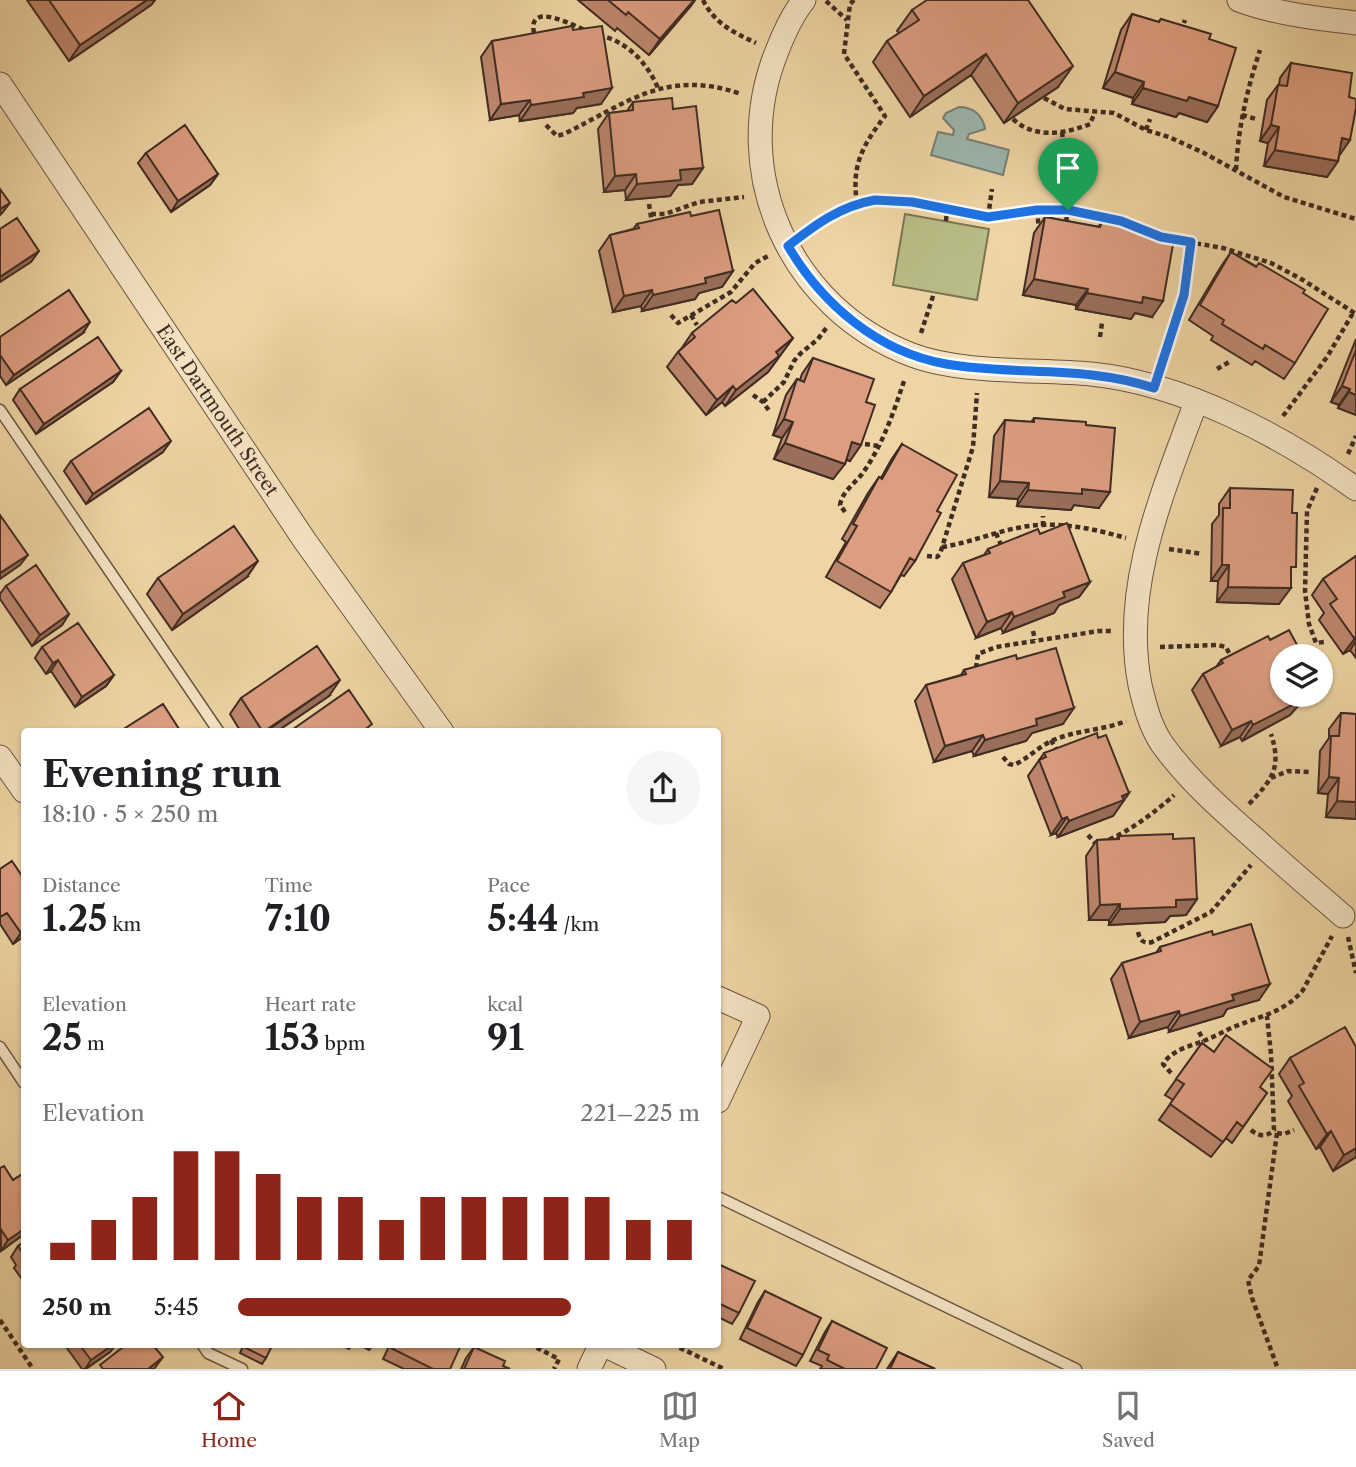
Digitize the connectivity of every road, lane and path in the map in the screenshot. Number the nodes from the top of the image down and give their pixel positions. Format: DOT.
graph roads {
  1 [pos="703,0"];
  2 [pos="804,0"];
  3 [pos="825,0"];
  4 [pos="854,0"];
  5 [pos="1239,0"];
  6 [pos="1303,8"];
  7 [pos="847,20"];
  8 [pos="1185,20"];
  9 [pos="1356,23"];
  10 [pos="534,33"];
  11 [pos="1179,35"];
  12 [pos="1260,50"];
  13 [pos="776,51"];
  14 [pos="0,84"];
  15 [pos="658,88"];
  16 [pos="1044,98"];
  17 [pos="762,101"];
  18 [pos="1095,112"];
  19 [pos="1242,115"];
  20 [pos="1013,119"];
  21 [pos="1150,119"];
  22 [pos="1256,119"];
  23 [pos="546,125"];
  24 [pos="1146,130"];
  25 [pos="1062,132"];
  26 [pos="1086,162"];
  27 [pos="1067,165"];
  28 [pos="1236,170"];
  29 [pos="992,189"];
  30 [pos="765,195"];
  31 [pos="857,203"];
  32 [pos="649,204"];
  33 [pos="947,210"];
  34 [pos="1037,210"];
  35 [pos="1068,210"];
  36 [pos="651,214"];
  37 [pos="988,217"];
  38 [pos="1356,219"];
  39 [pos="946,221"];
  40 [pos="1121,221"];
  41 [pos="652,223"];
  42 [pos="1038,231"];
  43 [pos="1119,232"];
  44 [pos="1065,235"];
  45 [pos="1191,242"];
  46 [pos="788,246"];
  47 [pos="934,293"];
  48 [pos="840,310"];
  49 [pos="671,314"];
  50 [pos="1354,314"];
  51 [pos="691,316"];
  52 [pos="1102,323"];
  53 [pos="697,326"];
  54 [pos="1100,337"];
  55 [pos="913,356"];
  56 [pos="1229,362"];
  57 [pos="977,367"];
  58 [pos="1217,369"];
  59 [pos="1154,388"];
  60 [pos="752,395"];
  61 [pos="763,402"];
  62 [pos="1196,402"];
  63 [pos="0,410"];
  64 [pos="770,412"];
  65 [pos="1271,435"];
  66 [pos="865,444"];
  67 [pos="879,446"];
  68 [pos="1328,469"];
  69 [pos="1356,489"];
  70 [pos="845,512"];
  71 [pos="1043,516"];
  72 [pos="1043,526"];
  73 [pos="996,533"];
  74 [pos="1147,544"];
  75 [pos="1001,545"];
  76 [pos="942,547"];
  77 [pos="1202,554"];
  78 [pos="1295,554"];
  79 [pos="1306,554"];
  80 [pos="927,556"];
  81 [pos="1033,631"];
  82 [pos="1035,640"];
  83 [pos="1135,640"];
  84 [pos="1324,642"];
  85 [pos="1229,653"];
  86 [pos="976,668"];
  87 [pos="1146,712"];
  88 [pos="216,728"];
  89 [pos="439,728"];
  90 [pos="1271,734"];
  91 [pos="1051,740"];
  92 [pos="1056,749"];
  93 [pos="0,757"];
  94 [pos="1003,757"];
  95 [pos="1311,772"];
  96 [pos="1191,779"];
  97 [pos="1270,779"];
  98 [pos="21,787"];
  99 [pos="1234,820"];
  100 [pos="1136,824"];
  101 [pos="1135,832"];
  102 [pos="1088,835"];
  103 [pos="1265,848"];
  104 [pos="1343,916"];
  105 [pos="1139,932"];
  106 [pos="1356,973"];
  107 [pos="721,999"];
  108 [pos="1266,1016"];
  109 [pos="1199,1032"];
  110 [pos="1204,1041"];
  111 [pos="0,1046"];
  112 [pos="1171,1073"];
  113 [pos="21,1078"];
  114 [pos="721,1095"];
  115 [pos="1251,1130"];
  116 [pos="1294,1130"];
  117 [pos="1276,1131"];
  118 [pos="721,1198"];
  119 [pos="0,1320"];
  120 [pos="205,1348"];
  121 [pos="537,1348"];
  122 [pos="600,1348"];
  123 [pos="610,1348"];
  124 [pos="680,1348"];
  125 [pos="33,1369"];
  126 [pos="242,1369"];
  127 [pos="554,1369"];
  128 [pos="589,1369"];
  129 [pos="654,1369"];
  130 [pos="724,1369"];
  131 [pos="1076,1369"];
  132 [pos="1278,1369"];
  1 -- 13 [label="path"];
  2 -- 13 [label="street"];
  3 -- 7 [label="path"];
  4 -- 7 [label="path"];
  5 -- 6 [label="street"];
  6 -- 9 [label="street"];
  7 -- 31 [label="path"];
  8 -- 11 [label="path"];
  10 -- 15 [label="path"];
  12 -- 19 [label="path"];
  13 -- 17 [label="street"];
  14 -- 89 [label="street, East Dartmouth Street"];
  15 -- 17 [label="path"];
  15 -- 23 [label="path"];
  16 -- 18 [label="path"];
  17 -- 30 [label="street"];
  18 -- 24 [label="path"];
  18 -- 25 [label="path"];
  19 -- 22 [label="path"];
  19 -- 28 [label="path"];
  20 -- 25 [label="path"];
  21 -- 24 [label="path"];
  24 -- 28 [label="path"];
  25 -- 27 [label="path"];
  26 -- 27 [label="path"];
  27 -- 35 [label="path"];
  28 -- 38 [label="path"];
  29 -- 37 [label="path"];
  30 -- 36 [label="path"];
  30 -- 46 [label="street"];
  31 -- 33 [label="path"];
  31 -- 46 [label="path"];
  32 -- 36 [label="path"];
  33 -- 37 [label="path"];
  33 -- 39 [label="path"];
  34 -- 35 [label="path"];
  34 -- 37 [label="path"];
  34 -- 42 [label="path"];
  35 -- 40 [label="path"];
  35 -- 44 [label="path"];
  36 -- 41 [label="path"];
  40 -- 43 [label="path"];
  40 -- 45 [label="path"];
  45 -- 50 [label="path"];
  45 -- 59 [label="path"];
  46 -- 48 [label="street"];
  46 -- 51 [label="path"];
  47 -- 55 [label="path"];
  48 -- 55 [label="street"];
  48 -- 61 [label="path"];
  49 -- 51 [label="path"];
  50 -- 65 [label="path"];
  51 -- 53 [label="path"];
  52 -- 54 [label="path"];
  55 -- 57 [label="street"];
  55 -- 67 [label="path"];
  56 -- 58 [label="path"];
  57 -- 59 [label="street"];
  57 -- 76 [label="path"];
  59 -- 62 [label="street"];
  60 -- 61 [label="path"];
  61 -- 64 [label="path"];
  62 -- 65 [label="street"];
  62 -- 74 [label="street"];
  63 -- 88 [label="lane"];
  65 -- 68 [label="street"];
  66 -- 67 [label="path"];
  67 -- 70 [label="path"];
  68 -- 69 [label="street"];
  68 -- 79 [label="path"];
  71 -- 72 [label="path"];
  72 -- 73 [label="path"];
  72 -- 74 [label="path"];
  73 -- 75 [label="path"];
  73 -- 76 [label="path"];
  74 -- 77 [label="path"];
  74 -- 83 [label="street"];
  76 -- 80 [label="path"];
  78 -- 79 [label="path"];
  79 -- 84 [label="path"];
  81 -- 82 [label="path"];
  82 -- 83 [label="path"];
  82 -- 86 [label="path"];
  83 -- 85 [label="path"];
  83 -- 87 [label="street"];
  87 -- 91 [label="path"];
  87 -- 96 [label="street"];
  90 -- 97 [label="path"];
  91 -- 92 [label="path"];
  91 -- 94 [label="path"];
  93 -- 98 [label="street"];
  95 -- 97 [label="path"];
  96 -- 99 [label="street"];
  96 -- 100 [label="path"];
  97 -- 99 [label="path"];
  99 -- 103 [label="street"];
  100 -- 101 [label="path"];
  100 -- 102 [label="path"];
  103 -- 104 [label="street"];
  103 -- 105 [label="path"];
  104 -- 106 [label="path"];
  104 -- 108 [label="path"];
  107 -- 114 [label="street"];
  108 -- 110 [label="path"];
  108 -- 117 [label="path"];
  109 -- 110 [label="path"];
  110 -- 112 [label="path"];
  111 -- 113 [label="lane"];
  115 -- 117 [label="path"];
  116 -- 117 [label="path"];
  117 -- 132 [label="path"];
  118 -- 131 [label="lane"];
  119 -- 125 [label="path"];
  120 -- 126 [label="lane"];
  121 -- 127 [label="path"];
  122 -- 128 [label="street"];
  123 -- 129 [label="street"];
  124 -- 130 [label="path"];
}
